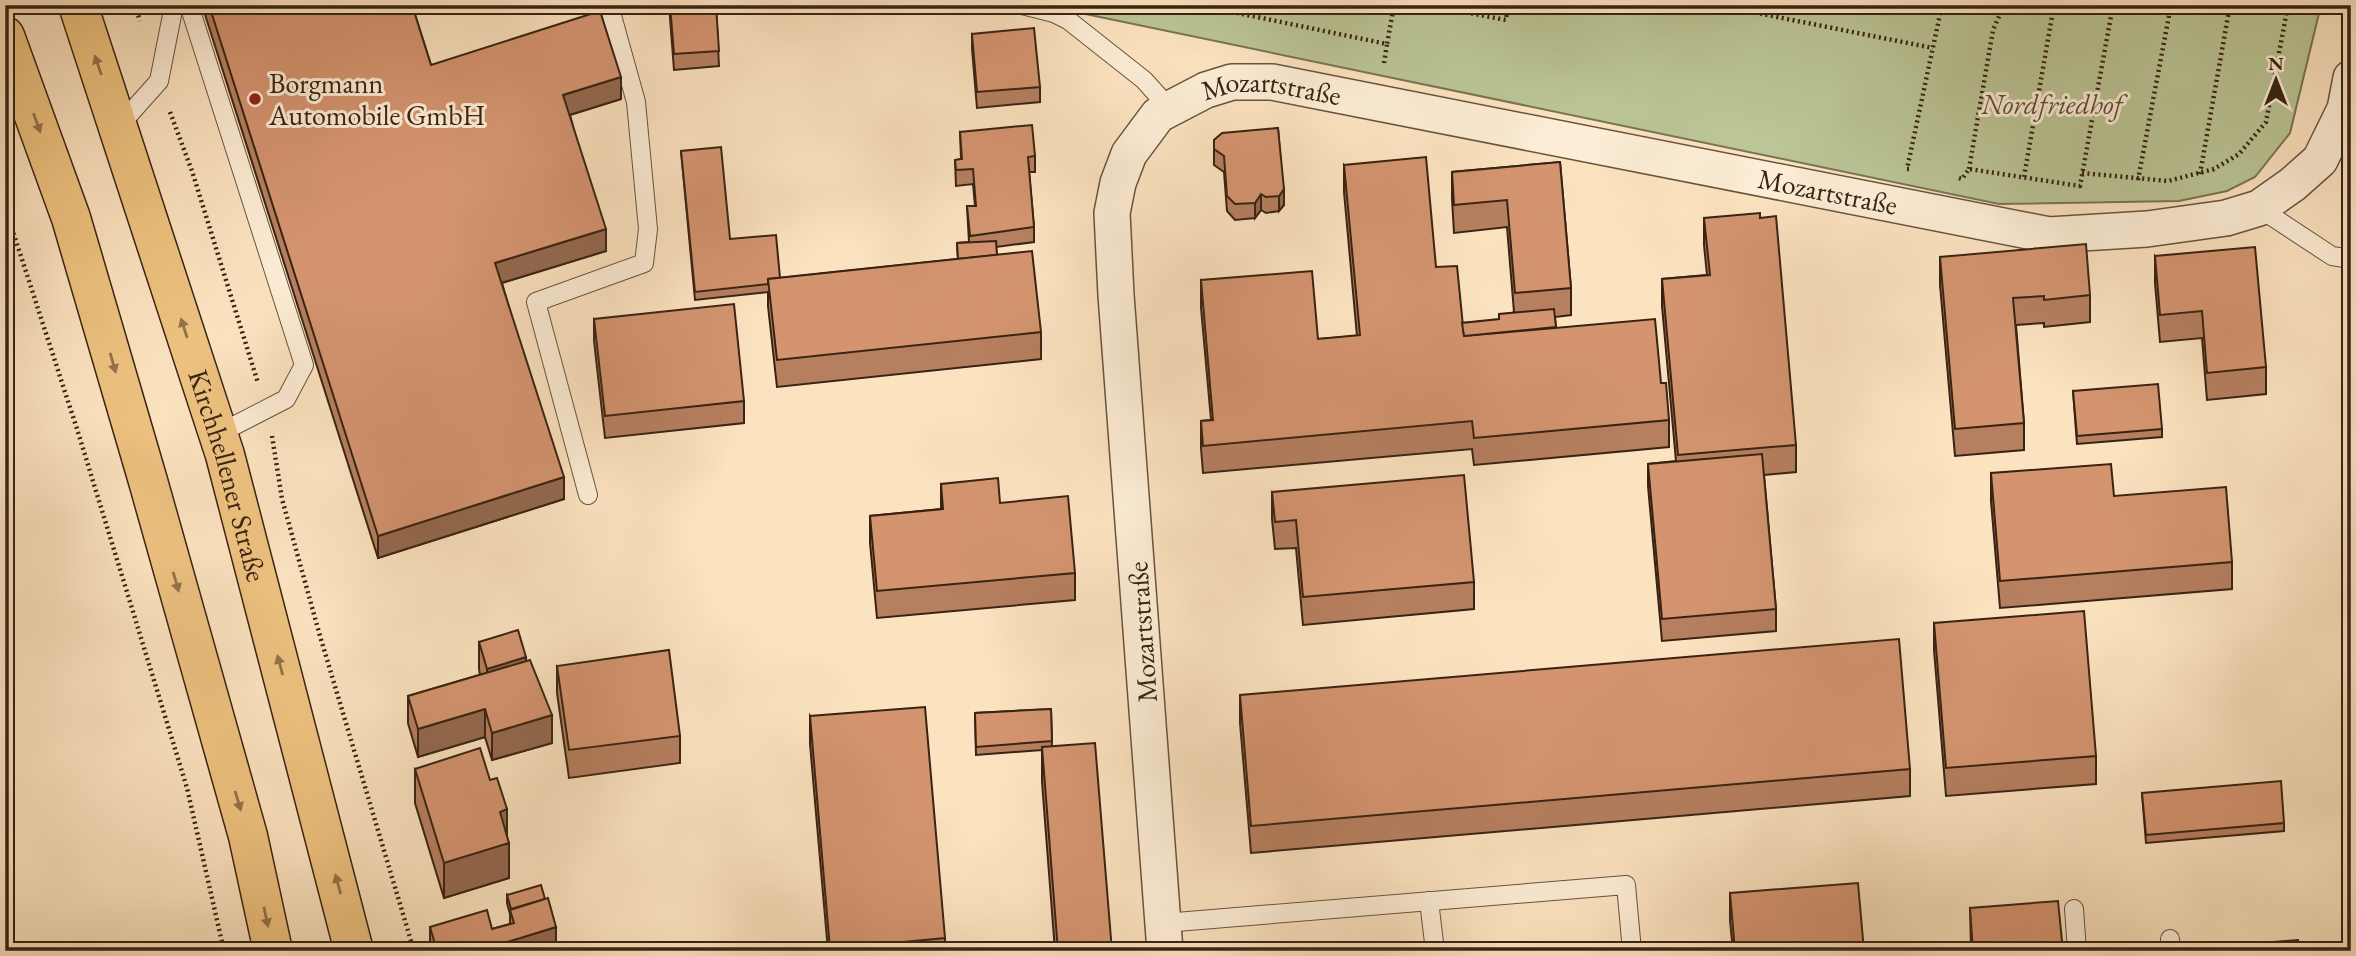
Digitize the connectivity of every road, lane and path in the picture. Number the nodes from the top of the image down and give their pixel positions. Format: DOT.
graph roads {
  1 [pos="78,5"];
  2 [pos="135,5"];
  3 [pos="174,5"];
  4 [pos="189,5"];
  5 [pos="609,5"];
  6 [pos="1022,5"];
  7 [pos="1199,5"];
  8 [pos="1394,5"];
  9 [pos="1428,5"];
  10 [pos="1508,5"];
  11 [pos="1717,5"];
  12 [pos="1942,5"];
  13 [pos="2004,5"];
  14 [pos="2053,5"];
  15 [pos="2113,5"];
  16 [pos="2171,5"];
  17 [pos="2230,5"];
  18 [pos="2288,5"];
  19 [pos="5,36"];
  20 [pos="1387,44"];
  21 [pos="1933,48"];
  22 [pos="1384,63"];
  23 [pos="2351,78"];
  24 [pos="159,81"];
  25 [pos="1170,109"];
  26 [pos="118,127"];
  27 [pos="1969,169"];
  28 [pos="1918,171"];
  29 [pos="2082,173"];
  30 [pos="2200,174"];
  31 [pos="1951,177"];
  32 [pos="2024,177"];
  33 [pos="2138,180"];
  34 [pos="5,207"];
  35 [pos="2259,208"];
  36 [pos="2351,259"];
  37 [pos="266,410"];
  38 [pos="218,434"];
  39 [pos="588,495"];
  40 [pos="1429,901"];
  41 [pos="2074,909"];
  42 [pos="1164,937"];
  43 [pos="224,951"];
  44 [pos="273,951"];
  45 [pos="354,951"];
  46 [pos="414,951"];
  47 [pos="1436,951"];
  48 [pos="1632,951"];
  49 [pos="2077,951"];
  26 -- 1 [label="main road, Kirchhellener Straße, one-way"];
  2 -- 24 [label="path"];
  3 -- 24 [label="lane"];
  4 -- 37 [label="lane"];
  5 -- 39 [label="lane"];
  6 -- 25 [label="lane"];
  7 -- 20 [label="path"];
  8 -- 20 [label="path"];
  9 -- 10 [label="path"];
  11 -- 21 [label="path"];
  12 -- 21 [label="path"];
  13 -- 27 [label="path"];
  14 -- 32 [label="path"];
  15 -- 29 [label="path"];
  16 -- 33 [label="path"];
  17 -- 30 [label="path"];
  18 -- 30 [label="path"];
  19 -- 44 [label="main road, one-way"];
  20 -- 22 [label="path"];
  21 -- 28 [label="path"];
  23 -- 35 [label="street, Mozartstraße"];
  24 -- 26 [label="lane"];
  24 -- 37 [label="path"];
  25 -- 35 [label="street, Mozartstraße"];
  25 -- 42 [label="street, Mozartstraße"];
  38 -- 26 [label="main road, Kirchhellener Straße, one-way"];
  27 -- 31 [label="path"];
  27 -- 32 [label="path"];
  29 -- 32 [label="path"];
  29 -- 33 [label="path"];
  30 -- 33 [label="path"];
  34 -- 43 [label="path"];
  35 -- 36 [label="lane"];
  37 -- 38 [label="lane"];
  37 -- 46 [label="path"];
  45 -- 38 [label="main road, Kirchhellener Straße, one-way"];
  40 -- 42 [label="lane"];
  40 -- 47 [label="lane"];
  40 -- 48 [label="lane"];
  41 -- 49 [label="lane"];
}
